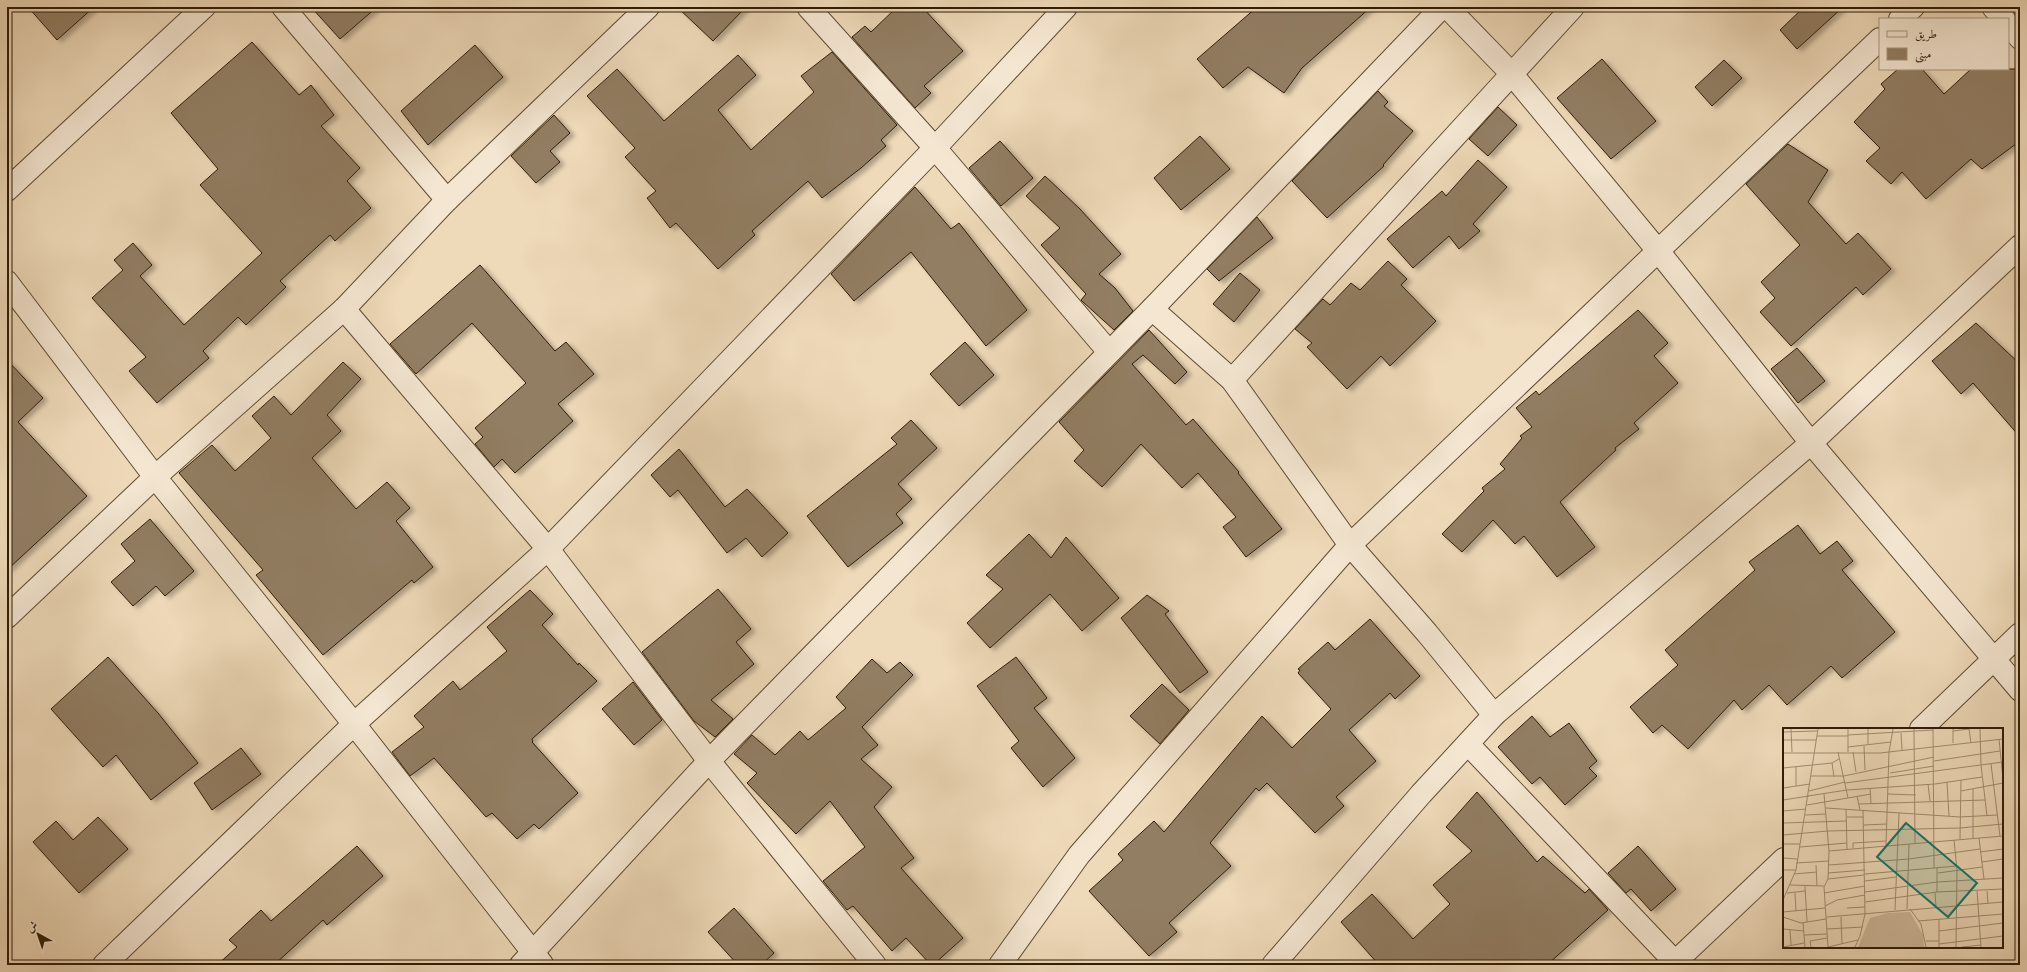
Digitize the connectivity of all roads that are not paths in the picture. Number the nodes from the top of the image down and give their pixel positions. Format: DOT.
graph roads {
  1 [pos="204,7"];
  2 [pos="283,7"];
  3 [pos="648,7"];
  4 [pos="808,7"];
  5 [pos="1066,7"];
  6 [pos="1442,7"];
  7 [pos="1447,7"];
  8 [pos="1574,7"];
  9 [pos="1913,7"];
  10 [pos="1993,7"];
  11 [pos="1901,18"];
  12 [pos="2003,18"];
  13 [pos="2009,25"];
  14 [pos="2020,38"];
  15 [pos="1879,40"];
  16 [pos="1511,73"];
  17 [pos="935,148"];
  18 [pos="7,190"];
  19 [pos="447,200"];
  20 [pos="2020,246"];
  21 [pos="1659,252"];
  22 [pos="7,282"];
  23 [pos="344,309"];
  24 [pos="1152,309"];
  25 [pos="1109,352"];
  26 [pos="1232,380"];
  27 [pos="1811,443"];
  28 [pos="155,476"];
  29 [pos="1350,545"];
  30 [pos="548,548"];
  31 [pos="7,617"];
  32 [pos="2020,634"];
  33 [pos="1995,659"];
  34 [pos="2020,690"];
  35 [pos="1494,715"];
  36 [pos="354,724"];
  37 [pos="1922,728"];
  38 [pos="1468,744"];
  39 [pos="709,761"];
  40 [pos="1783,860"];
  41 [pos="533,961"];
  42 [pos="1674,963"];
  43 [pos="104,965"];
  44 [pos="875,965"];
  45 [pos="1000,965"];
  46 [pos="1273,965"];
  1 -- 18 [label="street"];
  2 -- 19 [label="street"];
  3 -- 19 [label="street"];
  4 -- 17 [label="street"];
  5 -- 17 [label="street"];
  6 -- 24 [label="street"];
  7 -- 16 [label="street"];
  8 -- 16 [label="street"];
  9 -- 11 [label="street"];
  10 -- 12 [label="street"];
  13 -- 14 [label="street"];
  15 -- 21 [label="street"];
  16 -- 21 [label="street"];
  16 -- 26 [label="street"];
  17 -- 25 [label="street"];
  17 -- 30 [label="street"];
  19 -- 23 [label="street"];
  20 -- 27 [label="street"];
  21 -- 27 [label="street"];
  21 -- 29 [label="street"];
  22 -- 28 [label="street"];
  23 -- 28 [label="street"];
  23 -- 30 [label="street"];
  24 -- 25 [label="street"];
  24 -- 26 [label="street"];
  25 -- 39 [label="street"];
  26 -- 29 [label="street"];
  27 -- 33 [label="street"];
  27 -- 35 [label="street"];
  28 -- 31 [label="street"];
  28 -- 36 [label="street"];
  29 -- 35 [label="street"];
  29 -- 45 [label="street"];
  30 -- 36 [label="street"];
  30 -- 39 [label="street"];
  32 -- 33 [label="street"];
  33 -- 34 [label="street"];
  33 -- 37 [label="street"];
  35 -- 38 [label="street"];
  36 -- 41 [label="street"];
  36 -- 43 [label="street"];
  38 -- 42 [label="street"];
  38 -- 46 [label="street"];
  39 -- 41 [label="street"];
  39 -- 44 [label="street"];
  40 -- 42 [label="street"];
}
